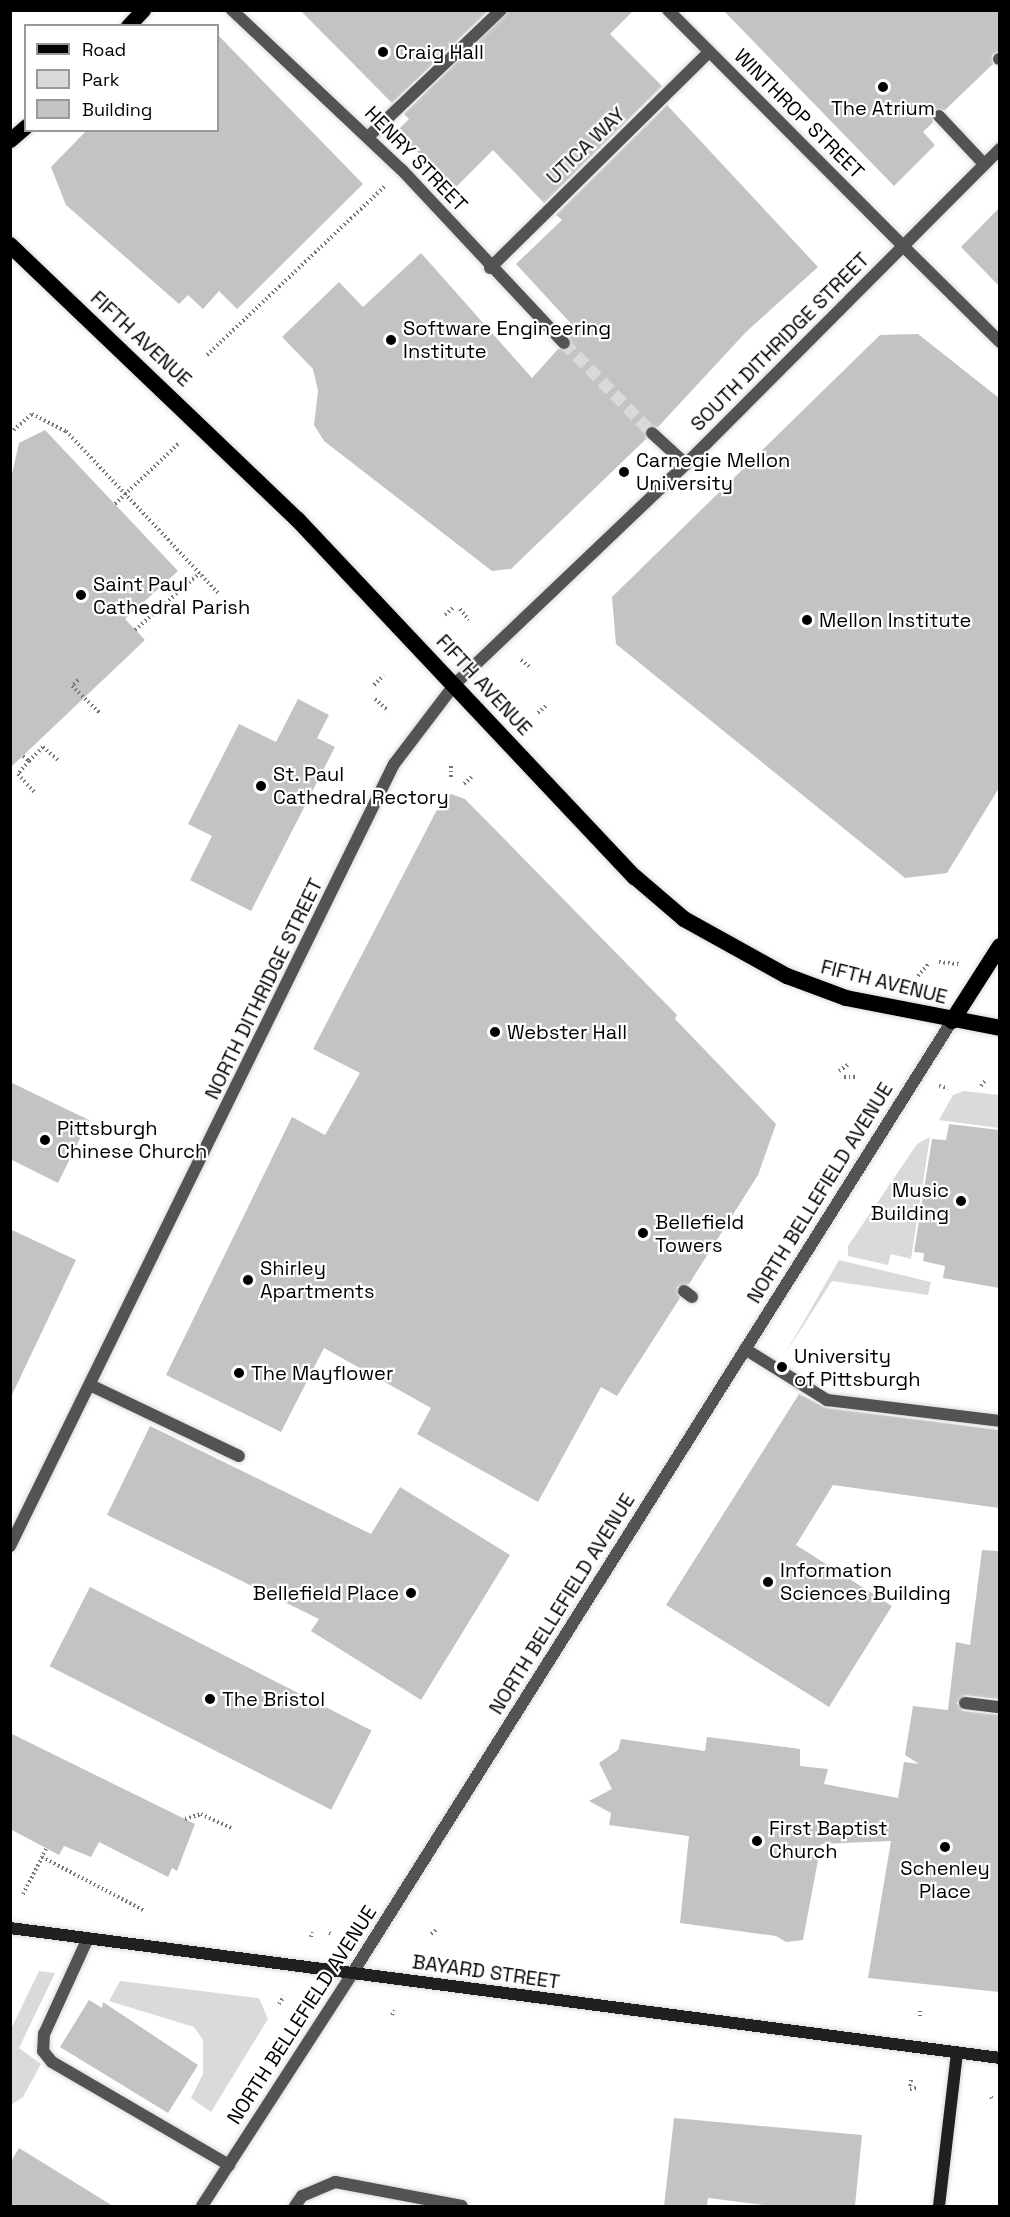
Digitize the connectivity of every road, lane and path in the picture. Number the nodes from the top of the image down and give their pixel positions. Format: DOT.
graph roads {
  1 [pos="144,10"];
  2 [pos="232,10"];
  3 [pos="501,10"];
  4 [pos="668,10"];
  5 [pos="130,24"];
  6 [pos="709,52"];
  7 [pos="939,116"];
  8 [pos="24,128"];
  9 [pos="369,136"];
  10 [pos="10,140"];
  11 [pos="999,149"];
  12 [pos="984,164"];
  13 [pos="402,170"];
  14 [pos="10,245"];
  15 [pos="902,245"];
  16 [pos="490,268"];
  17 [pos="999,342"];
  18 [pos="564,343"];
  19 [pos="207,355"];
  20 [pos="200,424"];
  21 [pos="10,433"];
  22 [pos="652,433"];
  23 [pos="686,464"];
  24 [pos="126,494"];
  25 [pos="116,504"];
  26 [pos="200,573"];
  27 [pos="219,594"];
  28 [pos="455,606"];
  29 [pos="460,609"];
  30 [pos="445,615"];
  31 [pos="470,620"];
  32 [pos="135,630"];
  33 [pos="521,660"];
  34 [pos="530,667"];
  35 [pos="384,675"];
  36 [pos="78,680"];
  37 [pos="455,684"];
  38 [pos="374,685"];
  39 [pos="375,699"];
  40 [pos="547,705"];
  41 [pos="389,711"];
  42 [pos="100,713"];
  43 [pos="538,713"];
  44 [pos="23,756"];
  45 [pos="29,761"];
  46 [pos="59,761"];
  47 [pos="451,766"];
  48 [pos="474,775"];
  49 [pos="450,777"];
  50 [pos="464,784"];
  51 [pos="34,792"];
  52 [pos="999,946"];
  53 [pos="939,962"];
  54 [pos="928,964"];
  55 [pos="960,964"];
  56 [pos="918,976"];
  57 [pos="951,1021"];
  58 [pos="999,1028"];
  59 [pos="849,1064"];
  60 [pos="839,1071"];
  61 [pos="844,1077"];
  62 [pos="855,1077"];
  63 [pos="985,1081"];
  64 [pos="938,1086"];
  65 [pos="981,1086"];
  66 [pos="948,1088"];
  67 [pos="745,1349"];
  68 [pos="90,1385"];
  69 [pos="999,1421"];
  70 [pos="239,1456"];
  71 [pos="10,1546"];
  72 [pos="965,1703"];
  73 [pos="999,1707"];
  74 [pos="185,1819"];
  75 [pos="233,1829"];
  76 [pos="46,1849"];
  77 [pos="42,1857"];
  78 [pos="23,1894"];
  79 [pos="143,1910"];
  80 [pos="10,1928"];
  81 [pos="438,1929"];
  82 [pos="312,1932"];
  83 [pos="431,1934"];
  84 [pos="311,1937"];
  85 [pos="88,1938"];
  86 [pos="352,1974"];
  87 [pos="284,1996"];
  88 [pos="279,2004"];
  89 [pos="957,2053"];
  90 [pos="999,2058"];
  91 [pos="911,2080"];
  92 [pos="918,2088"];
  93 [pos="229,2165"];
  94 [pos="202,2206"];
  95 [pos="295,2206"];
  96 [pos="462,2206"];
  97 [pos="939,2206"];
  1 -- 5 [label="main road"];
  2 -- 9 [label="street, HENRY STREET"];
  3 -- 9 [label="street"];
  4 -- 6 [label="street, WINTHROP STREET"];
  6 -- 15 [label="street, WINTHROP STREET"];
  6 -- 16 [label="street, UTICA WAY"];
  7 -- 12 [label="street"];
  8 -- 10 [label="main road"];
  9 -- 13 [label="street, HENRY STREET"];
  11 -- 12 [label="street, SOUTH DITHRIDGE STREET"];
  12 -- 15 [label="street, SOUTH DITHRIDGE STREET"];
  13 -- 16 [label="street, HENRY STREET"];
  13 -- 19 [label="path"];
  14 -- 20 [label="highway, FIFTH AVENUE"];
  15 -- 17 [label="street, WINTHROP STREET"];
  15 -- 23 [label="street, SOUTH DITHRIDGE STREET"];
  16 -- 18 [label="street, HENRY STREET"];
  20 -- 24 [label="path"];
  20 -- 37 [label="highway, FIFTH AVENUE"];
  21 -- 24 [label="path"];
  22 -- 23 [label="street"];
  23 -- 37 [label="street, SOUTH DITHRIDGE STREET"];
  24 -- 25 [label="path"];
  24 -- 26 [label="path"];
  26 -- 27 [label="path"];
  26 -- 32 [label="path"];
  28 -- 30 [label="path"];
  29 -- 31 [label="path"];
  33 -- 34 [label="path"];
  35 -- 38 [label="path"];
  36 -- 42 [label="path"];
  37 -- 57 [label="highway, FIFTH AVENUE"];
  37 -- 68 [label="street, NORTH DITHRIDGE STREET"];
  39 -- 41 [label="path"];
  40 -- 43 [label="path"];
  44 -- 45 [label="path"];
  45 -- 46 [label="path"];
  45 -- 51 [label="path"];
  47 -- 49 [label="path"];
  48 -- 50 [label="path"];
  52 -- 57 [label="highway"];
  53 -- 55 [label="path"];
  54 -- 56 [label="path"];
  57 -- 58 [label="highway, FIFTH AVENUE"];
  57 -- 67 [label="street, NORTH BELLEFIELD AVENUE"];
  59 -- 60 [label="path"];
  61 -- 62 [label="path"];
  63 -- 65 [label="path"];
  64 -- 66 [label="path"];
  67 -- 69 [label="street"];
  67 -- 86 [label="street, NORTH BELLEFIELD AVENUE"];
  68 -- 70 [label="street"];
  68 -- 71 [label="street, NORTH DITHRIDGE STREET"];
  72 -- 73 [label="street"];
  74 -- 75 [label="path"];
  76 -- 77 [label="path"];
  77 -- 78 [label="path"];
  77 -- 79 [label="path"];
  80 -- 85 [label="main road, BAYARD STREET"];
  81 -- 83 [label="path"];
  82 -- 84 [label="path"];
  85 -- 86 [label="main road, BAYARD STREET"];
  85 -- 93 [label="street"];
  86 -- 89 [label="main road, BAYARD STREET"];
  86 -- 93 [label="street, NORTH BELLEFIELD AVENUE"];
  87 -- 88 [label="path"];
  89 -- 90 [label="main road, BAYARD STREET"];
  89 -- 97 [label="main road"];
  91 -- 92 [label="path"];
  93 -- 94 [label="street, NORTH BELLEFIELD AVENUE"];
  95 -- 96 [label="street"];
}
